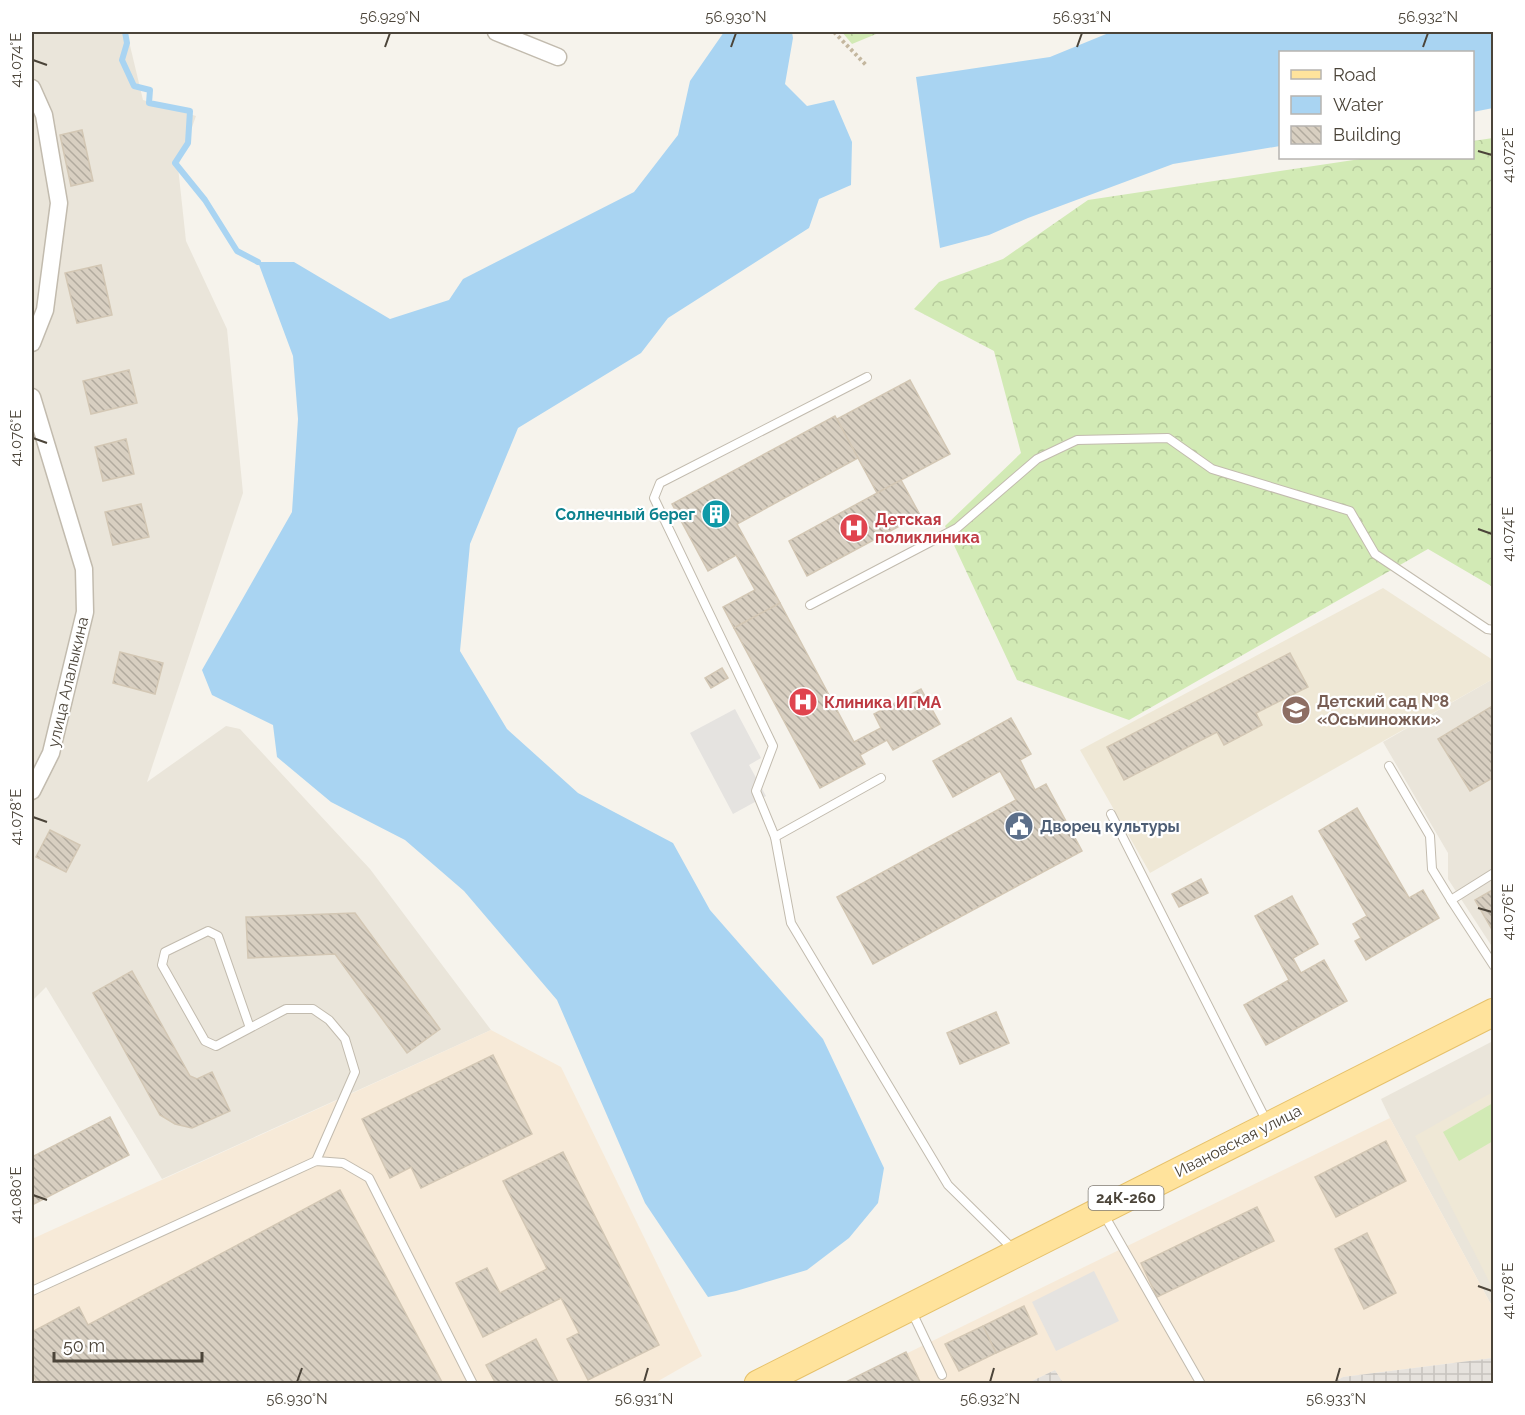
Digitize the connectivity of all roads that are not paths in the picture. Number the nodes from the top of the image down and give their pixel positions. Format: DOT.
graph roads {
  1 [pos="496,32"];
  2 [pos="558,57"];
  3 [pos="32,88"];
  4 [pos="32,343"];
  5 [pos="867,378"];
  6 [pos="32,397"];
  7 [pos="810,605"];
  8 [pos="1494,630"];
  9 [pos="1389,766"];
  10 [pos="881,778"];
  11 [pos="32,791"];
  12 [pos="1112,814"];
  13 [pos="775,837"];
  14 [pos="1494,873"];
  15 [pos="1451,900"];
  16 [pos="1494,966"];
  17 [pos="1493,1013"];
  18 [pos="250,1029"];
  19 [pos="1269,1125"];
  20 [pos="316,1161"];
  21 [pos="1101,1210"];
  22 [pos="1016,1253"];
  23 [pos="32,1291"];
  24 [pos="909,1307"];
  25 [pos="942,1375"];
  26 [pos="473,1383"];
  27 [pos="758,1383"];
  28 [pos="1201,1383"];
  1 -- 2 [label="street"];
  3 -- 4 [label="street"];
  5 -- 13 [label="lane"];
  6 -- 11 [label="street, улица Алалыкина"];
  7 -- 8 [label="lane"];
  9 -- 15 [label="lane"];
  10 -- 13 [label="lane"];
  12 -- 19 [label="lane"];
  13 -- 22 [label="lane"];
  14 -- 15 [label="lane"];
  15 -- 16 [label="lane"];
  17 -- 19 [label="main road, Ивановская улица / 24К-260"];
  18 -- 18 [label="lane"];
  18 -- 20 [label="lane"];
  19 -- 21 [label="main road, Ивановская улица / 24К-260"];
  20 -- 23 [label="lane"];
  20 -- 26 [label="lane"];
  21 -- 22 [label="main road, Ивановская улица / 24К-260"];
  21 -- 28 [label="lane"];
  22 -- 24 [label="main road, Ивановская улица / 24К-260"];
  24 -- 25 [label="lane"];
  24 -- 27 [label="main road, Ивановская улица / 24К-260"];
}
